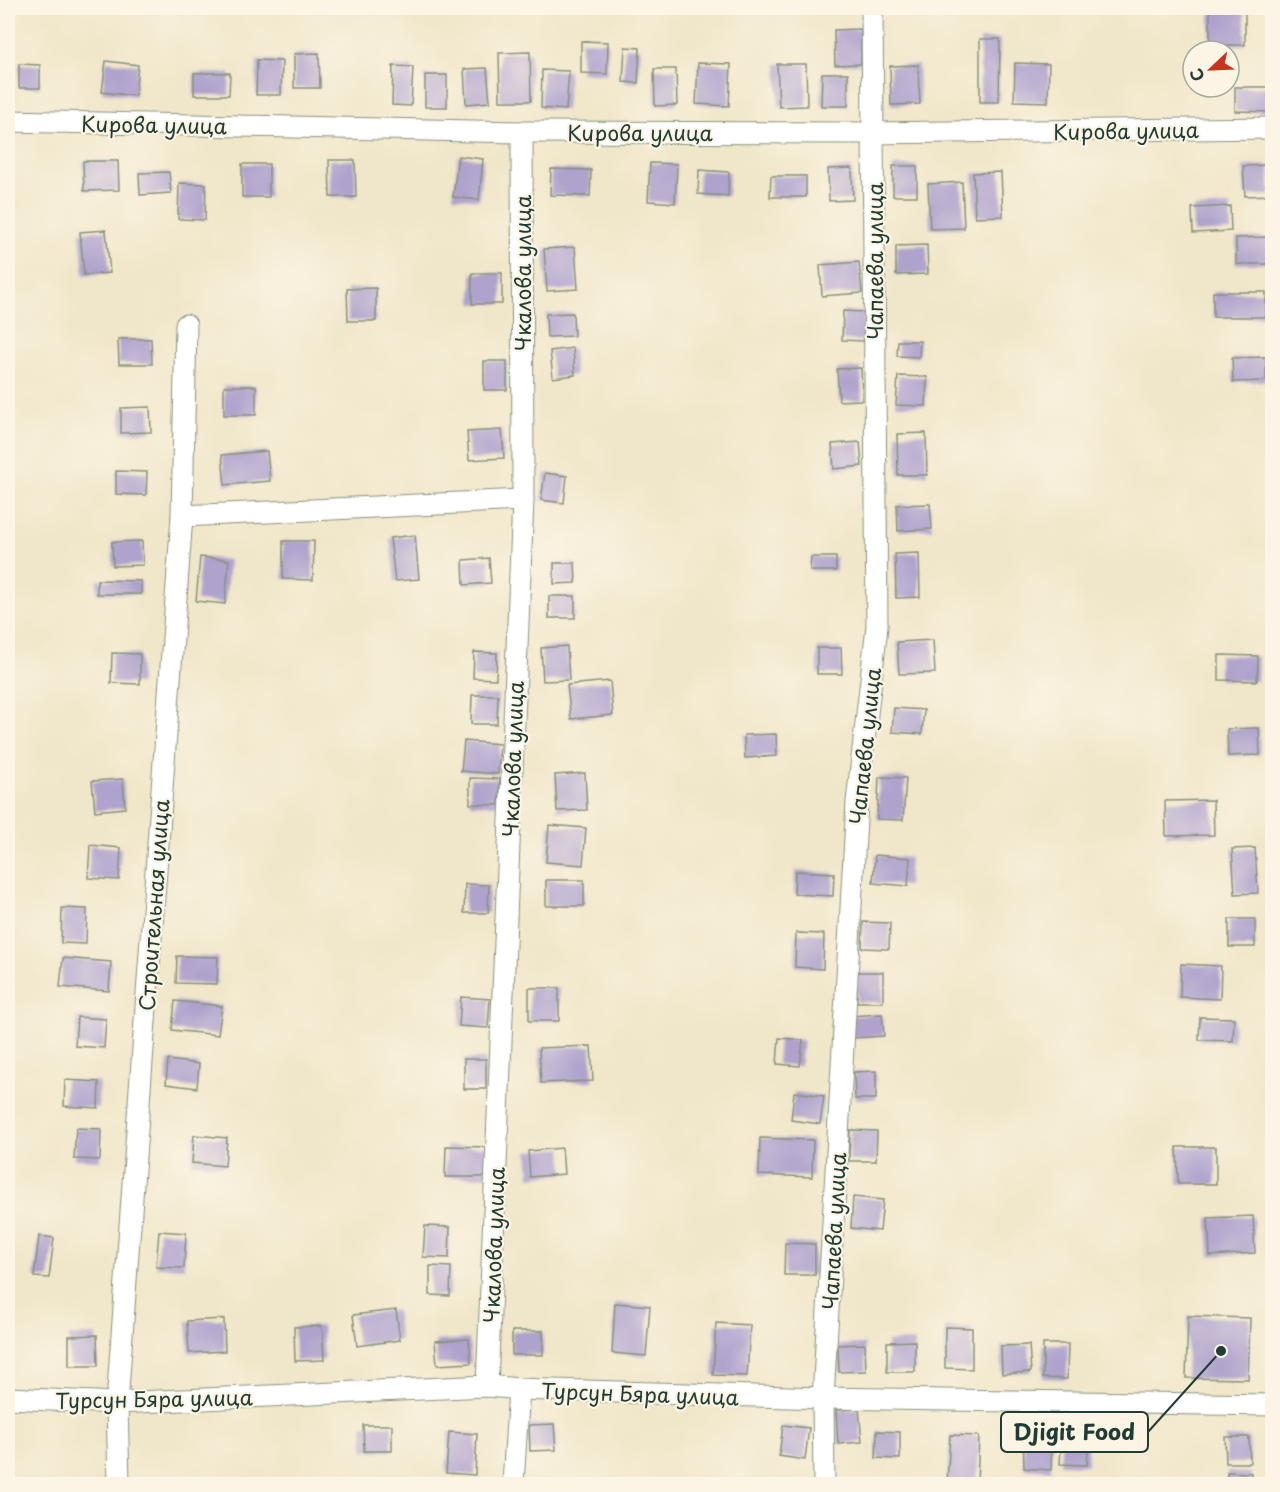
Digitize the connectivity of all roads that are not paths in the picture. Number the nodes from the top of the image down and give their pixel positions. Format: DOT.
graph roads {
  1 [pos="872,8"];
  2 [pos="8,121"];
  3 [pos="1272,128"];
  4 [pos="522,132"];
  5 [pos="873,133"];
  6 [pos="186,325"];
  7 [pos="523,500"];
  8 [pos="182,516"];
  9 [pos="487,1386"];
  10 [pos="519,1389"];
  11 [pos="8,1398"];
  12 [pos="823,1398"];
  13 [pos="117,1403"];
  14 [pos="1272,1405"];
  15 [pos="119,1485"];
  16 [pos="513,1485"];
  17 [pos="824,1485"];
  1 -- 5 [label="street, Чапаева улица"];
  2 -- 4 [label="street, Кирова улица"];
  3 -- 5 [label="street, Кирова улица"];
  4 -- 5 [label="street, Кирова улица"];
  4 -- 7 [label="street, Чкалова улица"];
  5 -- 12 [label="street, Чапаева улица"];
  6 -- 8 [label="street, Строительная улица"];
  7 -- 8 [label="street"];
  7 -- 9 [label="street, Чкалова улица"];
  8 -- 13 [label="street, Строительная улица"];
  9 -- 10 [label="street, Турсун Бяра улица"];
  9 -- 13 [label="street, Турсун Бяра улица"];
  10 -- 12 [label="street, Турсун Бяра улица"];
  10 -- 16 [label="street"];
  11 -- 13 [label="street, Турсун Бяра улица"];
  12 -- 14 [label="street, Турсун Бяра улица"];
  12 -- 17 [label="street, Чапаева улица"];
  13 -- 15 [label="street, Строительная улица"];
}
